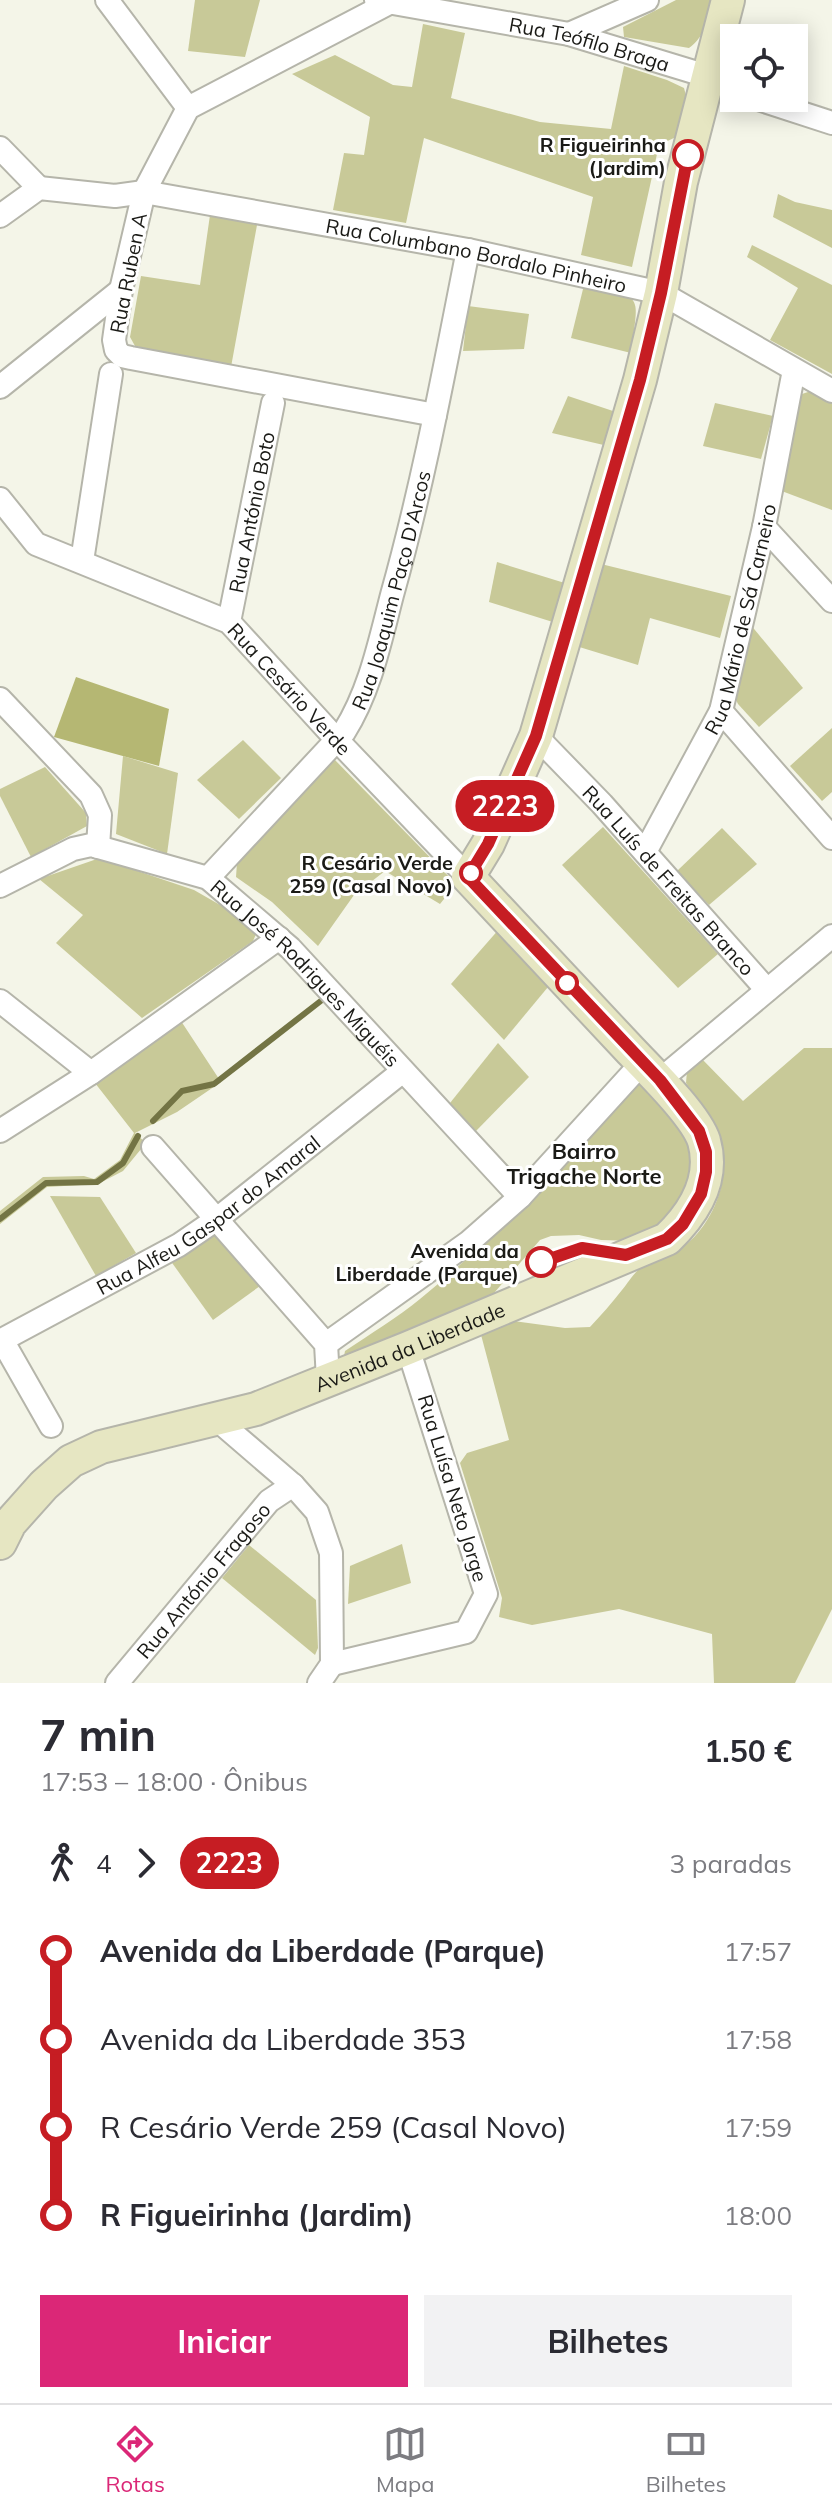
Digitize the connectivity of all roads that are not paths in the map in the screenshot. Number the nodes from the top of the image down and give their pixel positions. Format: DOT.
graph roads {
  1 [pos="107,0"];
  2 [pos="647,0"];
  3 [pos="728,0"];
  4 [pos="382,1"];
  5 [pos="726,24"];
  6 [pos="569,34"];
  7 [pos="720,83"];
  8 [pos="720,85"];
  9 [pos="188,108"];
  10 [pos="798,112"];
  11 [pos="832,123"];
  12 [pos="0,148"];
  13 [pos="39,188"];
  14 [pos="144,192"];
  15 [pos="0,216"];
  16 [pos="468,250"];
  17 [pos="121,290"];
  18 [pos="661,293"];
  19 [pos="794,370"];
  20 [pos="111,374"];
  21 [pos="0,387"];
  22 [pos="832,391"];
  23 [pos="273,403"];
  24 [pos="435,415"];
  25 [pos="0,499"];
  26 [pos="764,527"];
  27 [pos="82,561"];
  28 [pos="832,601"];
  29 [pos="229,622"];
  30 [pos="0,699"];
  31 [pos="721,711"];
  32 [pos="536,736"];
  33 [pos="337,740"];
  34 [pos="832,838"];
  35 [pos="98,847"];
  36 [pos="645,852"];
  37 [pos="468,877"];
  38 [pos="208,878"];
  39 [pos="0,886"];
  40 [pos="832,936"];
  41 [pos="279,938"];
  42 [pos="767,990"];
  43 [pos="0,1001"];
  44 [pos="403,1071"];
  45 [pos="651,1072"];
  46 [pos="91,1073"];
  47 [pos="0,1131"];
  48 [pos="153,1147"];
  49 [pos="520,1197"];
  50 [pos="217,1219"];
  51 [pos="1,1340"];
  52 [pos="326,1344"];
  53 [pos="408,1348"];
  54 [pos="328,1379"];
  55 [pos="215,1418"];
  56 [pos="51,1426"];
  57 [pos="293,1485"];
  58 [pos="0,1543"];
  59 [pos="332,1664"];
  60 [pos="117,1683"];
  61 [pos="319,1683"];
  1 -- 9 [label="street"];
  2 -- 6 [label="street"];
  3 -- 5 [label="street"];
  4 -- 6 [label="street, Rua Teófilo Braga"];
  4 -- 9 [label="street"];
  6 -- 7 [label="street, Rua Teófilo Braga"];
  8 -- 18 [label="street"];
  9 -- 14 [label="street, Rua Ruben A"];
  10 -- 11 [label="street"];
  12 -- 13 [label="street"];
  13 -- 14 [label="street, Rua Columbano Bordalo Pinheiro"];
  13 -- 15 [label="street"];
  14 -- 16 [label="street, Rua Columbano Bordalo Pinheiro"];
  14 -- 17 [label="street, Rua Ruben A"];
  16 -- 18 [label="street, Rua Columbano Bordalo Pinheiro"];
  16 -- 24 [label="street, Rua Joaquim Paço D'Arcos"];
  17 -- 21 [label="street"];
  17 -- 24 [label="street, Rua Ruben A"];
  18 -- 19 [label="street, Rua Columbano Bordalo Pinheiro"];
  18 -- 32 [label="street"];
  19 -- 22 [label="street, Rua Columbano Bordalo Pinheiro"];
  19 -- 26 [label="street, Rua Mário de Sá Carneiro"];
  20 -- 27 [label="street"];
  23 -- 29 [label="street, Rua António Boto"];
  24 -- 33 [label="street, Rua Joaquim Paço D'Arcos"];
  25 -- 27 [label="street, Rua Cesário Verde"];
  26 -- 28 [label="street"];
  26 -- 31 [label="street, Rua Mário de Sá Carneiro"];
  27 -- 29 [label="street, Rua Cesário Verde"];
  29 -- 33 [label="street, Rua Cesário Verde"];
  30 -- 35 [label="street"];
  31 -- 34 [label="street"];
  31 -- 36 [label="street, Rua Mário de Sá Carneiro"];
  32 -- 36 [label="street, Rua Luís de Freitas Branco"];
  32 -- 37 [label="street"];
  33 -- 37 [label="street, Rua Cesário Verde"];
  33 -- 38 [label="street, Rua Joaquim Paço D'Arcos"];
  35 -- 38 [label="street, Rua José Rodrigues Miguéis"];
  35 -- 39 [label="street, Rua José Rodrigues Miguéis"];
  36 -- 42 [label="street, Rua Luís de Freitas Branco"];
  37 -- 45 [label="street, Avenida da Liberdade"];
  38 -- 41 [label="street, Rua José Rodrigues Miguéis"];
  40 -- 42 [label="street"];
  41 -- 44 [label="street, Rua José Rodrigues Miguéis"];
  41 -- 46 [label="street"];
  42 -- 45 [label="street"];
  43 -- 46 [label="street"];
  44 -- 49 [label="street, Rua José Rodrigues Miguéis"];
  44 -- 50 [label="street, Rua Alfeu Gaspar do Amaral"];
  45 -- 49 [label="street"];
  45 -- 53 [label="street, Avenida da Liberdade"];
  46 -- 47 [label="street"];
  48 -- 50 [label="street"];
  49 -- 52 [label="street"];
  50 -- 51 [label="street, Rua Alfeu Gaspar do Amaral"];
  50 -- 52 [label="street"];
  51 -- 56 [label="street"];
  52 -- 54 [label="street"];
  53 -- 54 [label="street, Avenida da Liberdade"];
  53 -- 59 [label="street, Rua Luísa Neto Jorge"];
  54 -- 55 [label="street, Avenida da Liberdade"];
  55 -- 57 [label="street"];
  55 -- 58 [label="street, Avenida da Liberdade"];
  57 -- 59 [label="street"];
  57 -- 60 [label="street, Rua António Fragoso"];
  59 -- 61 [label="street"];
}
